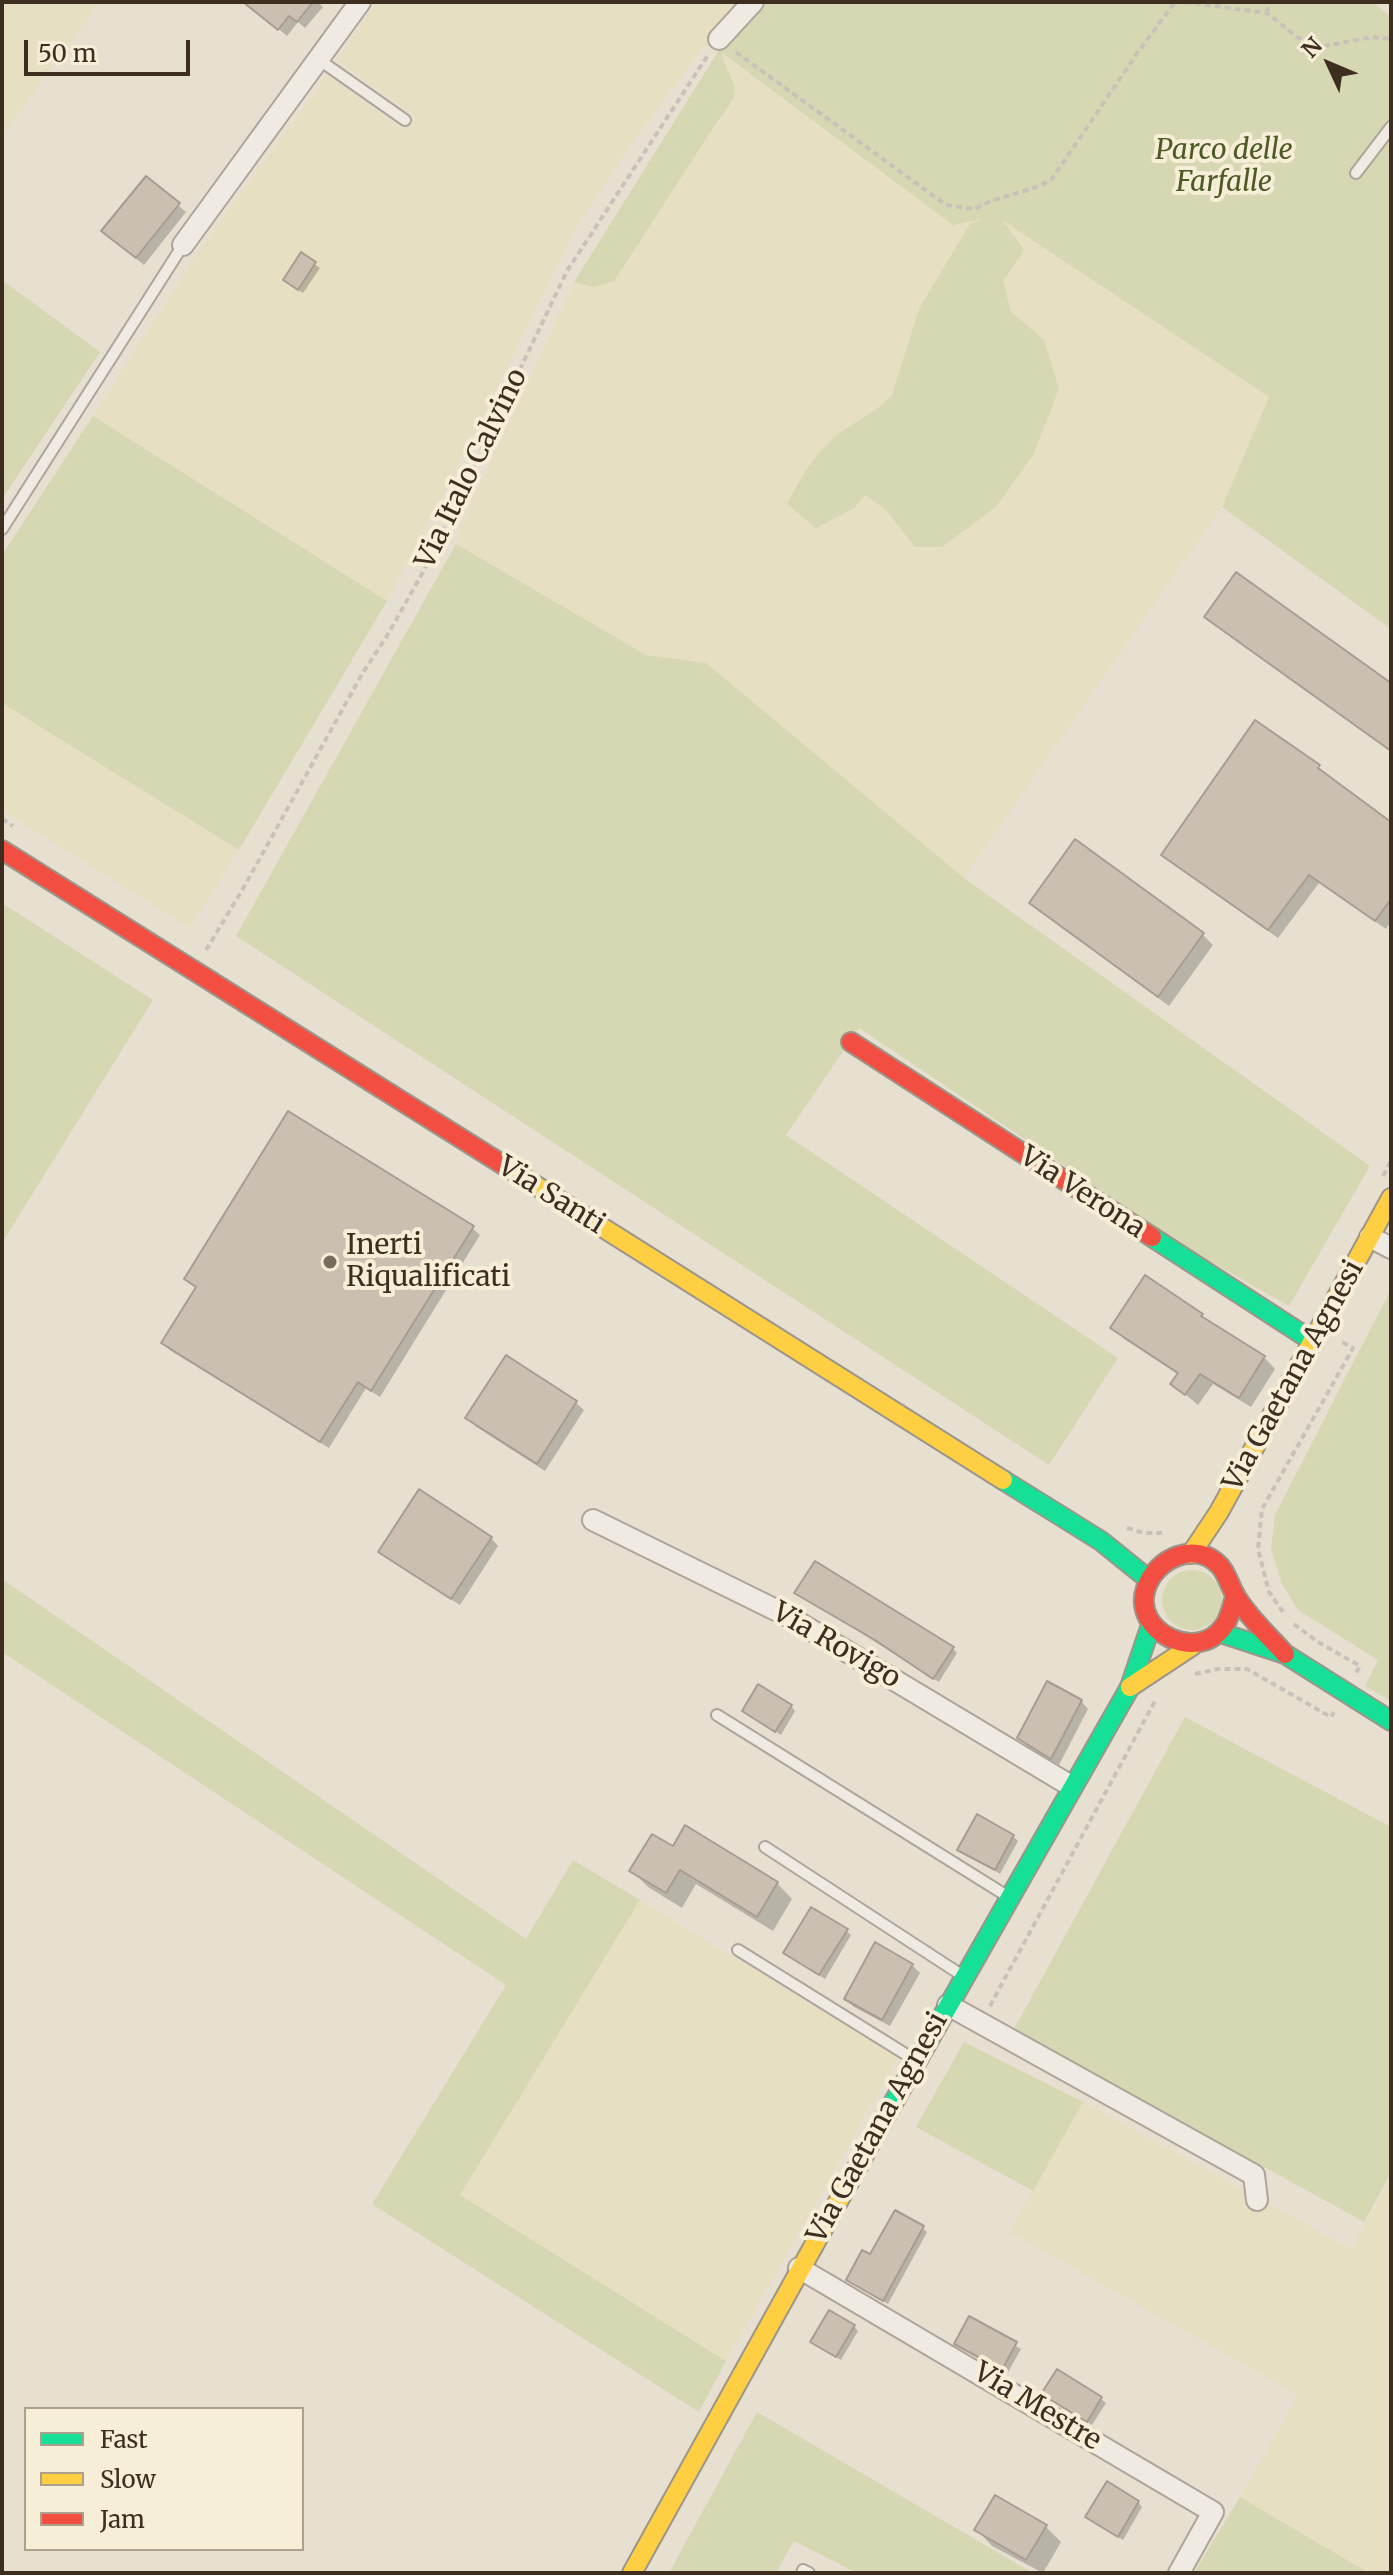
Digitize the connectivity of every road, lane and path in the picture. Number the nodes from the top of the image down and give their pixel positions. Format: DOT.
graph roads {
  1 [pos="360,2"];
  2 [pos="753,2"];
  3 [pos="1175,2"];
  4 [pos="1185,2"];
  5 [pos="1269,2"];
  6 [pos="1267,13"];
  7 [pos="719,39"];
  8 [pos="1391,39"];
  9 [pos="318,59"];
  10 [pos="405,120"];
  11 [pos="1391,127"];
  12 [pos="1356,173"];
  13 [pos="183,245"];
  14 [pos="2,529"];
  15 [pos="2,850"];
  16 [pos="207,948"];
  17 [pos="851,1042"];
  18 [pos="1391,1198"];
  19 [pos="1370,1237"];
  20 [pos="1391,1248"];
  21 [pos="1318,1336"];
  22 [pos="1219,1512"];
  23 [pos="593,1520"];
  24 [pos="1118,1524"];
  25 [pos="1169,1533"];
  26 [pos="1101,1541"];
  27 [pos="1191,1554"];
  28 [pos="1163,1562"];
  29 [pos="1221,1567"];
  30 [pos="1148,1579"];
  31 [pos="1235,1597"];
  32 [pos="1151,1625"];
  33 [pos="1221,1633"];
  34 [pos="1192,1646"];
  35 [pos="1285,1654"];
  36 [pos="1194,1675"];
  37 [pos="1130,1687"];
  38 [pos="1345,1693"];
  39 [pos="1157,1698"];
  40 [pos="717,1715"];
  41 [pos="1391,1721"];
  42 [pos="1071,1786"];
  43 [pos="765,1847"];
  44 [pos="1009,1897"];
  45 [pos="738,1950"];
  46 [pos="964,1977"];
  47 [pos="948,2005"];
  48 [pos="980,2023"];
  49 [pos="917,2061"];
  50 [pos="1257,2200"];
  51 [pos="799,2268"];
  52 [pos="632,2573"];
  53 [pos="802,2573"];
  54 [pos="809,2573"];
  55 [pos="1179,2573"];
  1 -- 9 [label="street"];
  2 -- 7 [label="street"];
  3 -- 7 [label="path"];
  4 -- 6 [label="path"];
  5 -- 6 [label="path"];
  6 -- 8 [label="path"];
  7 -- 16 [label="path, Via Italo Calvino"];
  9 -- 10 [label="lane"];
  9 -- 13 [label="street"];
  11 -- 12 [label="lane"];
  13 -- 14 [label="lane"];
  15 -- 26 [label="street, Via Santi"];
  17 -- 21 [label="street, Via Verona"];
  18 -- 19 [label="street, Via Gaetana Agnesi"];
  19 -- 20 [label="street"];
  19 -- 21 [label="street, Via Gaetana Agnesi"];
  21 -- 22 [label="street, Via Gaetana Agnesi"];
  21 -- 38 [label="path"];
  22 -- 27 [label="street, Via Gaetana Agnesi"];
  22 -- 29 [label="street, Via Gaetana Agnesi"];
  23 -- 42 [label="street, Via Rovigo"];
  24 -- 25 [label="path"];
  26 -- 28 [label="street, Via Santi"];
  26 -- 30 [label="street, Via Santi"];
  27 -- 28 [label="street"];
  27 -- 29 [label="street"];
  28 -- 30 [label="street"];
  29 -- 31 [label="street"];
  30 -- 32 [label="street"];
  31 -- 33 [label="street"];
  31 -- 35 [label="street"];
  32 -- 34 [label="street"];
  32 -- 37 [label="street, Via Gaetana Agnesi"];
  33 -- 34 [label="street"];
  33 -- 35 [label="street"];
  34 -- 37 [label="street, Via Gaetana Agnesi"];
  35 -- 38 [label="street"];
  36 -- 38 [label="path"];
  37 -- 42 [label="street, Via Gaetana Agnesi"];
  38 -- 41 [label="street"];
  39 -- 48 [label="path"];
  40 -- 44 [label="lane"];
  42 -- 44 [label="street, Via Gaetana Agnesi"];
  43 -- 46 [label="lane"];
  44 -- 46 [label="street, Via Gaetana Agnesi"];
  45 -- 49 [label="lane"];
  46 -- 47 [label="street, Via Gaetana Agnesi"];
  47 -- 48 [label="street"];
  47 -- 49 [label="street, Via Gaetana Agnesi"];
  48 -- 50 [label="street"];
  49 -- 51 [label="street, Via Gaetana Agnesi"];
  51 -- 52 [label="street, Via Gaetana Agnesi"];
  51 -- 55 [label="street, Via Mestre"];
  53 -- 54 [label="lane"];
}
